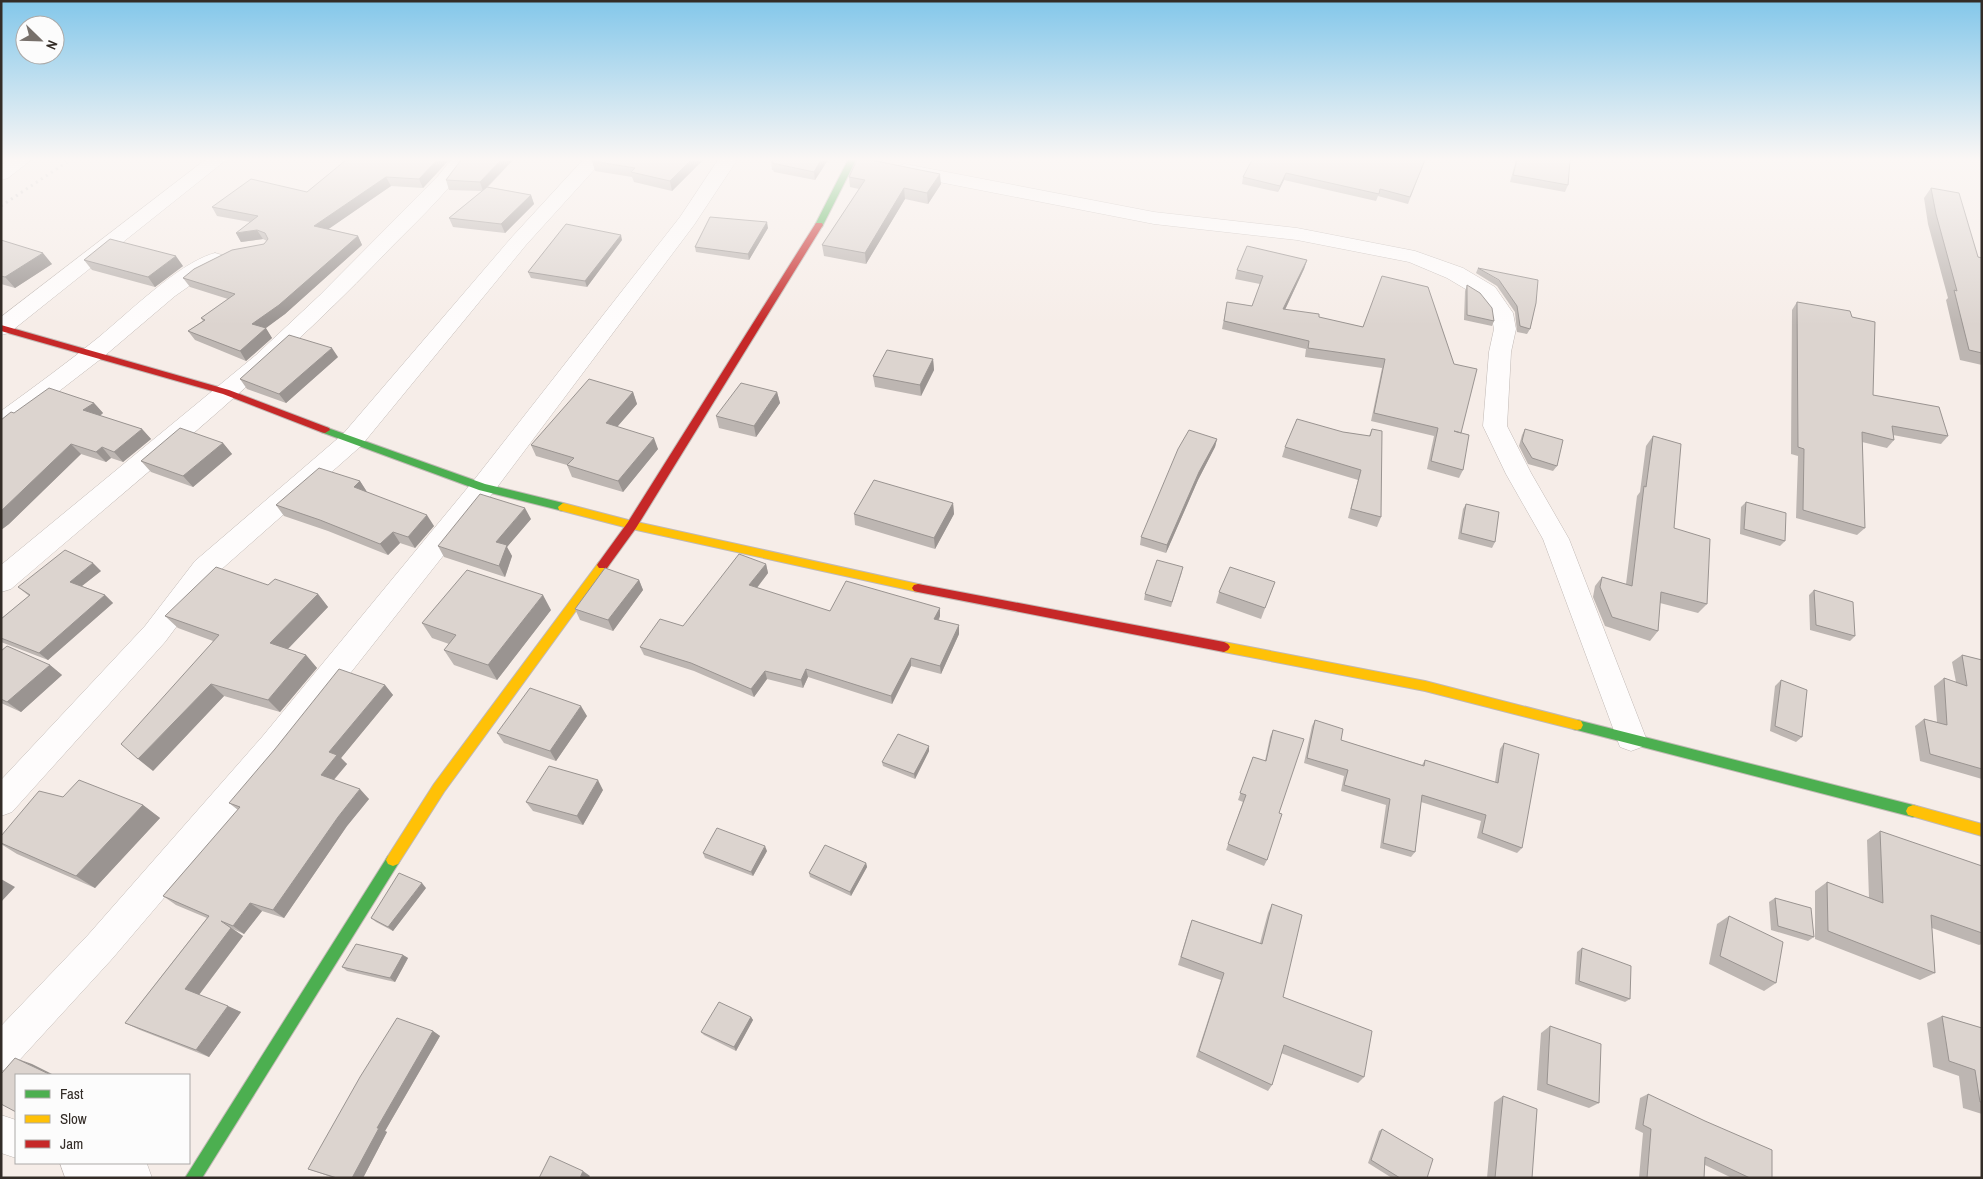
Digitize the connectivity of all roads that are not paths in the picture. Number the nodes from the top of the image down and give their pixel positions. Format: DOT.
graph roads {
  1 [pos="146,215"];
  2 [pos="411,215"];
  3 [pos="542,215"];
  4 [pos="691,215"];
  5 [pos="824,215"];
  6 [pos="1138,215"];
  7 [pos="232,250"];
  8 [pos="1,328"];
  9 [pos="94,353"];
  10 [pos="226,392"];
  11 [pos="1,423"];
  12 [pos="352,440"];
  13 [pos="483,487"];
  14 [pos="632,525"];
  15 [pos="1,581"];
  16 [pos="1631,738"];
  17 [pos="1,802"];
  18 [pos="1982,830"];
  19 [pos="1,1053"];
  20 [pos="1,1134"];
  21 [pos="15,1139"];
  22 [pos="84,1164"];
  23 [pos="133,1178"];
  24 [pos="192,1178"];
  1 -- 8 [label="street"];
  2 -- 10 [label="street"];
  3 -- 12 [label="street"];
  4 -- 13 [label="street"];
  5 -- 14 [label="street"];
  6 -- 16 [label="street"];
  7 -- 9 [label="street"];
  8 -- 9 [label="street"];
  9 -- 10 [label="street"];
  9 -- 11 [label="street"];
  10 -- 12 [label="street"];
  10 -- 15 [label="street"];
  12 -- 13 [label="street"];
  12 -- 17 [label="street"];
  13 -- 14 [label="street"];
  13 -- 19 [label="street"];
  14 -- 16 [label="street"];
  14 -- 24 [label="street"];
  16 -- 18 [label="street"];
  20 -- 21 [label="street"];
  22 -- 23 [label="street"];
}
